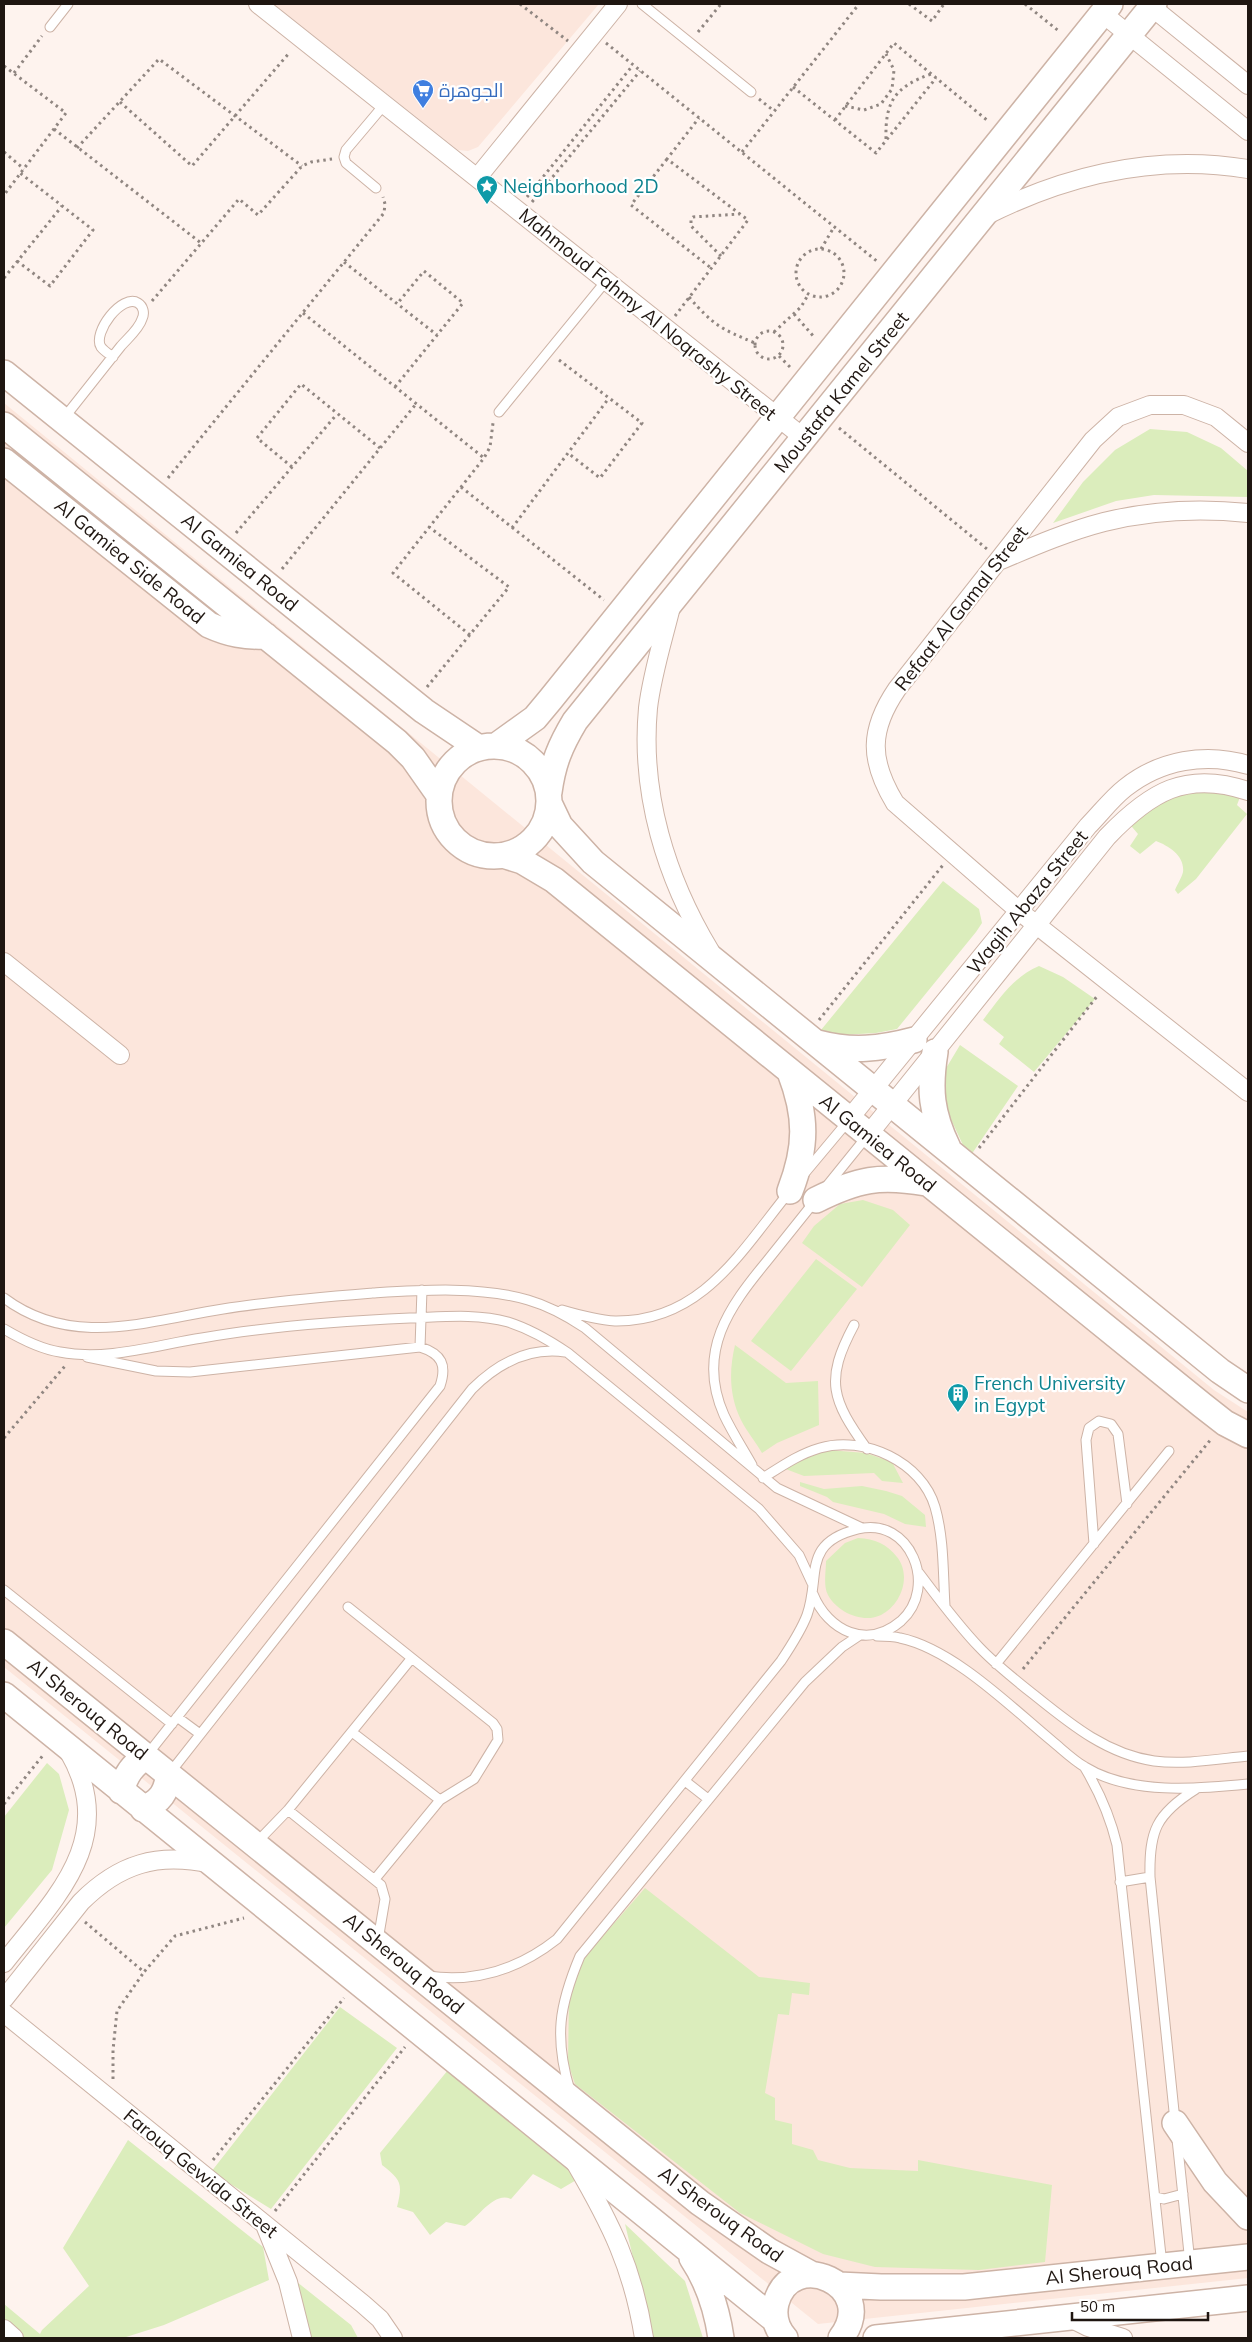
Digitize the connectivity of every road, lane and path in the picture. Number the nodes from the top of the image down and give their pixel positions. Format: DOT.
graph roads {
  1 [pos="68,4"];
  2 [pos="258,4"];
  3 [pos="520,4"];
  4 [pos="618,4"];
  5 [pos="642,4"];
  6 [pos="721,4"];
  7 [pos="859,4"];
  8 [pos="909,4"];
  9 [pos="944,4"];
  10 [pos="1025,4"];
  11 [pos="1151,5"];
  12 [pos="1106,9"];
  13 [pos="50,27"];
  14 [pos="594,33"];
  15 [pos="1129,35"];
  16 [pos="302,38"];
  17 [pos="690,42"];
  18 [pos="1076,45"];
  19 [pos="580,51"];
  20 [pos="886,54"];
  21 [pos="633,65"];
  22 [pos="4,66"];
  23 [pos="640,71"];
  24 [pos="14,73"];
  25 [pos="931,74"];
  26 [pos="936,78"];
  27 [pos="1248,85"];
  28 [pos="793,87"];
  29 [pos="751,92"];
  30 [pos="120,102"];
  31 [pos="384,104"];
  32 [pos="846,106"];
  33 [pos="236,116"];
  34 [pos="699,118"];
  35 [pos="834,120"];
  36 [pos="54,129"];
  37 [pos="1248,131"];
  38 [pos="1004,134"];
  39 [pos="886,140"];
  40 [pos="77,148"];
  41 [pos="4,152"];
  42 [pos="742,152"];
  43 [pos="344,157"];
  44 [pos="667,159"];
  45 [pos="302,166"];
  46 [pos="24,169"];
  47 [pos="1248,169"];
  48 [pos="20,173"];
  49 [pos="477,178"];
  50 [pos="376,188"];
  51 [pos="4,195"];
  52 [pos="62,206"];
  53 [pos="519,212"];
  54 [pos="740,214"];
  55 [pos="982,218"];
  56 [pos="834,227"];
  57 [pos="201,243"];
  58 [pos="821,249"];
  59 [pos="721,256"];
  60 [pos="17,261"];
  61 [pos="344,262"];
  62 [pos="712,268"];
  63 [pos="893,274"];
  64 [pos="4,278"];
  65 [pos="606,281"];
  66 [pos="808,295"];
  67 [pos="689,297"];
  68 [pos="397,304"];
  69 [pos="144,311"];
  70 [pos="303,312"];
  71 [pos="794,314"];
  72 [pos="666,328"];
  73 [pos="774,332"];
  74 [pos="437,335"];
  75 [pos="755,343"];
  76 [pos="548,352"];
  77 [pos="113,357"];
  78 [pos="826,357"];
  79 [pos="4,373"];
  80 [pos="395,387"];
  81 [pos="609,398"];
  82 [pos="416,404"];
  83 [pos="499,412"];
  84 [pos="337,414"];
  85 [pos="822,415"];
  86 [pos="777,418"];
  87 [pos="62,420"];
  88 [pos="4,425"];
  89 [pos="804,438"];
  90 [pos="1248,443"];
  91 [pos="380,448"];
  92 [pos="568,453"];
  93 [pos="484,458"];
  94 [pos="4,461"];
  95 [pos="292,467"];
  96 [pos="461,487"];
  97 [pos="155,494"];
  98 [pos="1248,514"];
  99 [pos="429,526"];
  100 [pos="512,528"];
  101 [pos="222,548"];
  102 [pos="1000,560"];
  103 [pos="269,585"];
  104 [pos="672,602"];
  105 [pos="620,613"];
  106 [pos="470,635"];
  107 [pos="266,636"];
  108 [pos="413,703"];
  109 [pos="488,747"];
  110 [pos="1248,765"];
  111 [pos="1248,791"];
  112 [pos="439,795"];
  113 [pos="550,799"];
  114 [pos="953,853"];
  115 [pos="506,856"];
  116 [pos="1019,911"];
  117 [pos="1037,924"];
  118 [pos="4,962"];
  119 [pos="717,962"];
  120 [pos="1109,981"];
  121 [pos="811,1038"];
  122 [pos="924,1046"];
  123 [pos="120,1056"];
  124 [pos="790,1072"];
  125 [pos="1248,1092"];
  126 [pos="883,1097"];
  127 [pos="849,1119"];
  128 [pos="868,1135"];
  129 [pos="958,1157"];
  130 [pos="927,1183"];
  131 [pos="790,1191"];
  132 [pos="816,1200"];
  133 [pos="422,1290"];
  134 [pos="4,1298"];
  135 [pos="549,1307"];
  136 [pos="421,1318"];
  137 [pos="854,1325"];
  138 [pos="4,1329"];
  139 [pos="420,1347"];
  140 [pos="568,1353"];
  141 [pos="75,1354"];
  142 [pos="1248,1390"];
  143 [pos="1225,1423"];
  144 [pos="1248,1435"];
  145 [pos="4,1438"];
  146 [pos="867,1449"];
  147 [pos="1170,1451"];
  148 [pos="760,1475"];
  149 [pos="1127,1504"];
  150 [pos="862,1528"];
  151 [pos="1094,1544"];
  152 [pos="919,1573"];
  153 [pos="812,1584"];
  154 [pos="4,1590"];
  155 [pos="813,1594"];
  156 [pos="945,1606"];
  157 [pos="348,1608"];
  158 [pos="864,1635"];
  159 [pos="4,1642"];
  160 [pos="411,1659"];
  161 [pos="996,1664"];
  162 [pos="1014,1679"];
  163 [pos="5,1696"];
  164 [pos="174,1720"];
  165 [pos="352,1732"];
  166 [pos="200,1734"];
  167 [pos="61,1741"];
  168 [pos="146,1756"];
  169 [pos="1248,1756"];
  170 [pos="1085,1768"];
  171 [pos="169,1774"];
  172 [pos="685,1781"];
  173 [pos="1248,1784"];
  174 [pos="1196,1789"];
  175 [pos="122,1791"];
  176 [pos="708,1799"];
  177 [pos="440,1800"];
  178 [pos="4,1804"];
  179 [pos="143,1809"];
  180 [pos="288,1810"];
  181 [pos="255,1844"];
  182 [pos="211,1864"];
  183 [pos="1150,1877"];
  184 [pos="375,1879"];
  185 [pos="1120,1882"];
  186 [pos="269,1911"];
  187 [pos="73,1912"];
  188 [pos="378,1942"];
  189 [pos="4,1963"];
  190 [pos="144,1972"];
  191 [pos="418,1974"];
  192 [pos="356,1981"];
  193 [pos="4,1999"];
  194 [pos="4,2013"];
  195 [pos="418,2031"];
  196 [pos="573,2100"];
  197 [pos="114,2102"];
  198 [pos="1175,2123"];
  199 [pos="571,2154"];
  200 [pos="202,2173"];
  201 [pos="1183,2194"];
  202 [pos="1155,2197"];
  203 [pos="1248,2217"];
  204 [pos="265,2224"];
  205 [pos="682,2244"];
  206 [pos="1248,2257"];
  207 [pos="1190,2263"];
  208 [pos="1162,2266"];
  209 [pos="811,2274"];
  210 [pos="839,2284"];
  211 [pos="1248,2298"];
  212 [pos="1068,2317"];
  213 [pos="4,2329"];
  214 [pos="777,2331"];
  215 [pos="14,2338"];
  216 [pos="302,2338"];
  217 [pos="392,2338"];
  218 [pos="644,2338"];
  219 [pos="721,2338"];
  220 [pos="841,2338"];
  221 [pos="876,2338"];
  222 [pos="1123,2338"];
  1 -- 13 [label="lane"];
  2 -- 16 [label="street, Mahmoud Fahmy Al Noqrashy Street"];
  3 -- 19 [label="path"];
  4 -- 14 [label="street"];
  5 -- 17 [label="lane"];
  6 -- 17 [label="path"];
  7 -- 28 [label="path"];
  8 -- 9 [label="path"];
  10 -- 18 [label="path"];
  11 -- 15 [label="street, Moustafa Kamel Street"];
  11 -- 27 [label="street"];
  12 -- 15 [label="street"];
  12 -- 18 [label="street, Moustafa Kamel Street"];
  13 -- 24 [label="path"];
  14 -- 19 [label="street"];
  14 -- 21 [label="path"];
  15 -- 37 [label="street"];
  15 -- 55 [label="street, Moustafa Kamel Street"];
  16 -- 31 [label="street, Mahmoud Fahmy Al Noqrashy Street"];
  16 -- 33 [label="path"];
  17 -- 29 [label="lane"];
  18 -- 38 [label="street, Moustafa Kamel Street"];
  19 -- 49 [label="street"];
  20 -- 25 [label="path"];
  20 -- 32 [label="path"];
  20 -- 32 [label="path"];
  21 -- 23 [label="path"];
  21 -- 53 [label="path"];
  22 -- 24 [label="path"];
  23 -- 34 [label="path"];
  23 -- 53 [label="path"];
  24 -- 36 [label="path"];
  25 -- 26 [label="path"];
  25 -- 39 [label="path"];
  26 -- 38 [label="path"];
  26 -- 39 [label="path"];
  28 -- 35 [label="path"];
  28 -- 42 [label="path"];
  30 -- 33 [label="path"];
  30 -- 33 [label="path"];
  30 -- 40 [label="path"];
  31 -- 43 [label="lane"];
  31 -- 49 [label="street, Mahmoud Fahmy Al Noqrashy Street"];
  32 -- 35 [label="path"];
  33 -- 45 [label="path"];
  34 -- 42 [label="path"];
  34 -- 44 [label="path"];
  35 -- 39 [label="path"];
  36 -- 40 [label="path"];
  36 -- 46 [label="path"];
  38 -- 63 [label="street, Moustafa Kamel Street"];
  40 -- 57 [label="path"];
  41 -- 46 [label="path"];
  42 -- 56 [label="path"];
  43 -- 45 [label="path"];
  43 -- 50 [label="lane"];
  44 -- 54 [label="path"];
  44 -- 62 [label="path"];
  45 -- 57 [label="path"];
  46 -- 48 [label="path"];
  47 -- 55 [label="street"];
  48 -- 51 [label="path"];
  48 -- 52 [label="path"];
  49 -- 53 [label="street, Mahmoud Fahmy Al Noqrashy Street"];
  50 -- 61 [label="path"];
  52 -- 60 [label="path"];
  52 -- 60 [label="path"];
  53 -- 65 [label="street, Mahmoud Fahmy Al Noqrashy Street"];
  54 -- 59 [label="path"];
  54 -- 59 [label="path"];
  55 -- 85 [label="street, Moustafa Kamel Street"];
  56 -- 58 [label="path"];
  56 -- 63 [label="path"];
  57 -- 69 [label="path"];
  58 -- 66 [label="path"];
  58 -- 66 [label="path"];
  59 -- 62 [label="path"];
  60 -- 64 [label="path"];
  61 -- 68 [label="path"];
  61 -- 70 [label="path"];
  62 -- 67 [label="path"];
  63 -- 78 [label="street, Moustafa Kamel Street"];
  65 -- 72 [label="street, Mahmoud Fahmy Al Noqrashy Street"];
  65 -- 76 [label="lane"];
  66 -- 71 [label="path"];
  67 -- 72 [label="path"];
  67 -- 75 [label="path"];
  68 -- 74 [label="path"];
  68 -- 74 [label="path"];
  69 -- 77 [label="lane"];
  69 -- 77 [label="lane"];
  70 -- 80 [label="path"];
  70 -- 97 [label="path"];
  71 -- 73 [label="path"];
  71 -- 78 [label="path"];
  72 -- 86 [label="street, Mahmoud Fahmy Al Noqrashy Street"];
  73 -- 75 [label="path"];
  73 -- 75 [label="path"];
  74 -- 80 [label="path"];
  76 -- 81 [label="path"];
  76 -- 83 [label="lane"];
  77 -- 87 [label="lane"];
  78 -- 86 [label="street, Moustafa Kamel Street"];
  79 -- 87 [label="street, Al Gamiea Road"];
  80 -- 82 [label="path"];
  81 -- 92 [label="path"];
  81 -- 92 [label="path"];
  82 -- 91 [label="path"];
  82 -- 93 [label="path"];
  83 -- 93 [label="path"];
  84 -- 91 [label="path"];
  84 -- 95 [label="path"];
  84 -- 95 [label="path"];
  85 -- 89 [label="street, Moustafa Kamel Street"];
  85 -- 102 [label="path"];
  86 -- 89 [label="street, Mahmoud Fahmy Al Noqrashy Street"];
  86 -- 105 [label="street, Moustafa Kamel Street"];
  87 -- 97 [label="street, Al Gamiea Road"];
  88 -- 107 [label="street"];
  89 -- 104 [label="street, Moustafa Kamel Street"];
  90 -- 102 [label="street, Refaat Al Gamal Street"];
  91 -- 103 [label="path"];
  92 -- 100 [label="path"];
  93 -- 96 [label="path"];
  94 -- 107 [label="street, Al Gamiea Side Road"];
  95 -- 101 [label="path"];
  96 -- 99 [label="path"];
  96 -- 100 [label="path"];
  97 -- 101 [label="street, Al Gamiea Road"];
  98 -- 102 [label="street"];
  99 -- 106 [label="path"];
  99 -- 106 [label="path"];
  100 -- 105 [label="path"];
  101 -- 103 [label="street, Al Gamiea Road"];
  102 -- 114 [label="street, Refaat Al Gamal Street"];
  103 -- 108 [label="street, Al Gamiea Road"];
  104 -- 113 [label="street, Moustafa Kamel Street"];
  104 -- 119 [label="street"];
  105 -- 109 [label="street, Moustafa Kamel Street"];
  106 -- 108 [label="path"];
  107 -- 112 [label="street"];
  108 -- 109 [label="street, Al Gamiea Road"];
  109 -- 112 [label="street"];
  109 -- 113 [label="street"];
  110 -- 116 [label="street, Wagih Abaza Street"];
  111 -- 117 [label="street, Wagih Abaza Street"];
  112 -- 115 [label="street"];
  113 -- 115 [label="street"];
  113 -- 119 [label="street, Al Gamiea Road"];
  114 -- 116 [label="street, Refaat Al Gamal Street"];
  114 -- 121 [label="path"];
  115 -- 124 [label="street, Al Gamiea Road"];
  116 -- 117 [label="street, Refaat Al Gamal Street"];
  116 -- 122 [label="street, Wagih Abaza Street"];
  117 -- 120 [label="street, Refaat Al Gamal Street"];
  117 -- 122 [label="street, Wagih Abaza Street"];
  118 -- 123 [label="street"];
  119 -- 121 [label="street, Al Gamiea Road"];
  120 -- 125 [label="street, Refaat Al Gamal Street"];
  120 -- 129 [label="path"];
  121 -- 122 [label="street"];
  121 -- 126 [label="street, Al Gamiea Road"];
  122 -- 126 [label="street, Wagih Abaza Street"];
  122 -- 126 [label="street, Wagih Abaza Street"];
  122 -- 129 [label="street"];
  124 -- 127 [label="street, Al Gamiea Road"];
  124 -- 131 [label="street"];
  126 -- 127 [label="street, Wagih Abaza Street"];
  126 -- 128 [label="street, Wagih Abaza Street"];
  126 -- 129 [label="street, Al Gamiea Road"];
  127 -- 128 [label="street, Al Gamiea Road"];
  127 -- 131 [label="lane"];
  128 -- 130 [label="street, Al Gamiea Road"];
  128 -- 132 [label="lane"];
  129 -- 142 [label="street, Al Gamiea Road"];
  130 -- 132 [label="street"];
  130 -- 143 [label="street, Al Gamiea Road"];
  131 -- 135 [label="lane"];
  132 -- 148 [label="lane"];
  133 -- 134 [label="lane"];
  133 -- 135 [label="lane"];
  133 -- 136 [label="lane"];
  135 -- 148 [label="lane"];
  136 -- 139 [label="lane"];
  136 -- 140 [label="lane"];
  136 -- 141 [label="lane"];
  137 -- 146 [label="lane"];
  138 -- 141 [label="lane"];
  139 -- 141 [label="lane"];
  139 -- 164 [label="lane"];
  140 -- 153 [label="lane"];
  140 -- 166 [label="lane"];
  141 -- 145 [label="path"];
  143 -- 144 [label="street, Al Gamiea Road"];
  143 -- 162 [label="path"];
  146 -- 148 [label="lane"];
  146 -- 156 [label="lane"];
  147 -- 149 [label="lane"];
  148 -- 150 [label="lane"];
  149 -- 151 [label="lane"];
  149 -- 151 [label="lane"];
  150 -- 152 [label="lane"];
  150 -- 153 [label="lane"];
  151 -- 161 [label="lane"];
  152 -- 156 [label="lane"];
  152 -- 158 [label="lane"];
  153 -- 155 [label="lane"];
  154 -- 164 [label="lane"];
  155 -- 158 [label="lane"];
  155 -- 172 [label="lane"];
  156 -- 161 [label="lane"];
  157 -- 160 [label="lane"];
  158 -- 170 [label="lane"];
  158 -- 176 [label="lane"];
  159 -- 168 [label="street, Al Sherouq Road"];
  160 -- 165 [label="lane"];
  160 -- 177 [label="lane"];
  161 -- 162 [label="lane"];
  162 -- 169 [label="lane"];
  163 -- 167 [label="street"];
  164 -- 166 [label="lane"];
  164 -- 168 [label="lane"];
  165 -- 177 [label="lane"];
  165 -- 180 [label="lane"];
  166 -- 171 [label="lane"];
  167 -- 175 [label="street"];
  167 -- 178 [label="path"];
  167 -- 189 [label="street"];
  168 -- 171 [label="street, Al Sherouq Road"];
  168 -- 175 [label="street"];
  170 -- 174 [label="lane"];
  170 -- 185 [label="lane"];
  171 -- 179 [label="street"];
  171 -- 181 [label="street, Al Sherouq Road"];
  172 -- 176 [label="lane"];
  172 -- 191 [label="lane"];
  173 -- 174 [label="lane"];
  174 -- 183 [label="lane"];
  175 -- 179 [label="street"];
  176 -- 196 [label="lane"];
  177 -- 184 [label="lane"];
  179 -- 182 [label="street"];
  180 -- 181 [label="lane"];
  180 -- 184 [label="lane"];
  181 -- 188 [label="street, Al Sherouq Road"];
  182 -- 186 [label="street"];
  182 -- 187 [label="street"];
  183 -- 185 [label="lane"];
  183 -- 198 [label="lane"];
  184 -- 188 [label="lane"];
  185 -- 202 [label="lane"];
  186 -- 190 [label="path"];
  186 -- 192 [label="street"];
  187 -- 190 [label="path"];
  187 -- 193 [label="street"];
  188 -- 191 [label="street, Al Sherouq Road"];
  190 -- 197 [label="path"];
  191 -- 196 [label="street, Al Sherouq Road"];
  192 -- 195 [label="street"];
  192 -- 200 [label="path"];
  194 -- 197 [label="street, Farouq Gewida Street"];
  195 -- 199 [label="street"];
  195 -- 204 [label="path"];
  196 -- 209 [label="street, Al Sherouq Road"];
  197 -- 200 [label="street, Farouq Gewida Street"];
  198 -- 201 [label="lane"];
  198 -- 203 [label="street"];
  199 -- 205 [label="street"];
  199 -- 218 [label="street"];
  200 -- 204 [label="street, Farouq Gewida Street"];
  201 -- 202 [label="lane"];
  201 -- 207 [label="lane"];
  202 -- 208 [label="lane"];
  204 -- 216 [label="street"];
  204 -- 217 [label="street, Farouq Gewida Street"];
  205 -- 214 [label="street"];
  205 -- 219 [label="street"];
  206 -- 207 [label="street, Al Sherouq Road"];
  207 -- 208 [label="street, Al Sherouq Road"];
  208 -- 210 [label="street, Al Sherouq Road"];
  209 -- 210 [label="street, Al Sherouq Road"];
  209 -- 214 [label="street"];
  210 -- 220 [label="street"];
  211 -- 212 [label="street"];
  212 -- 221 [label="street"];
  212 -- 222 [label="street"];
  213 -- 215 [label="street"];
}
